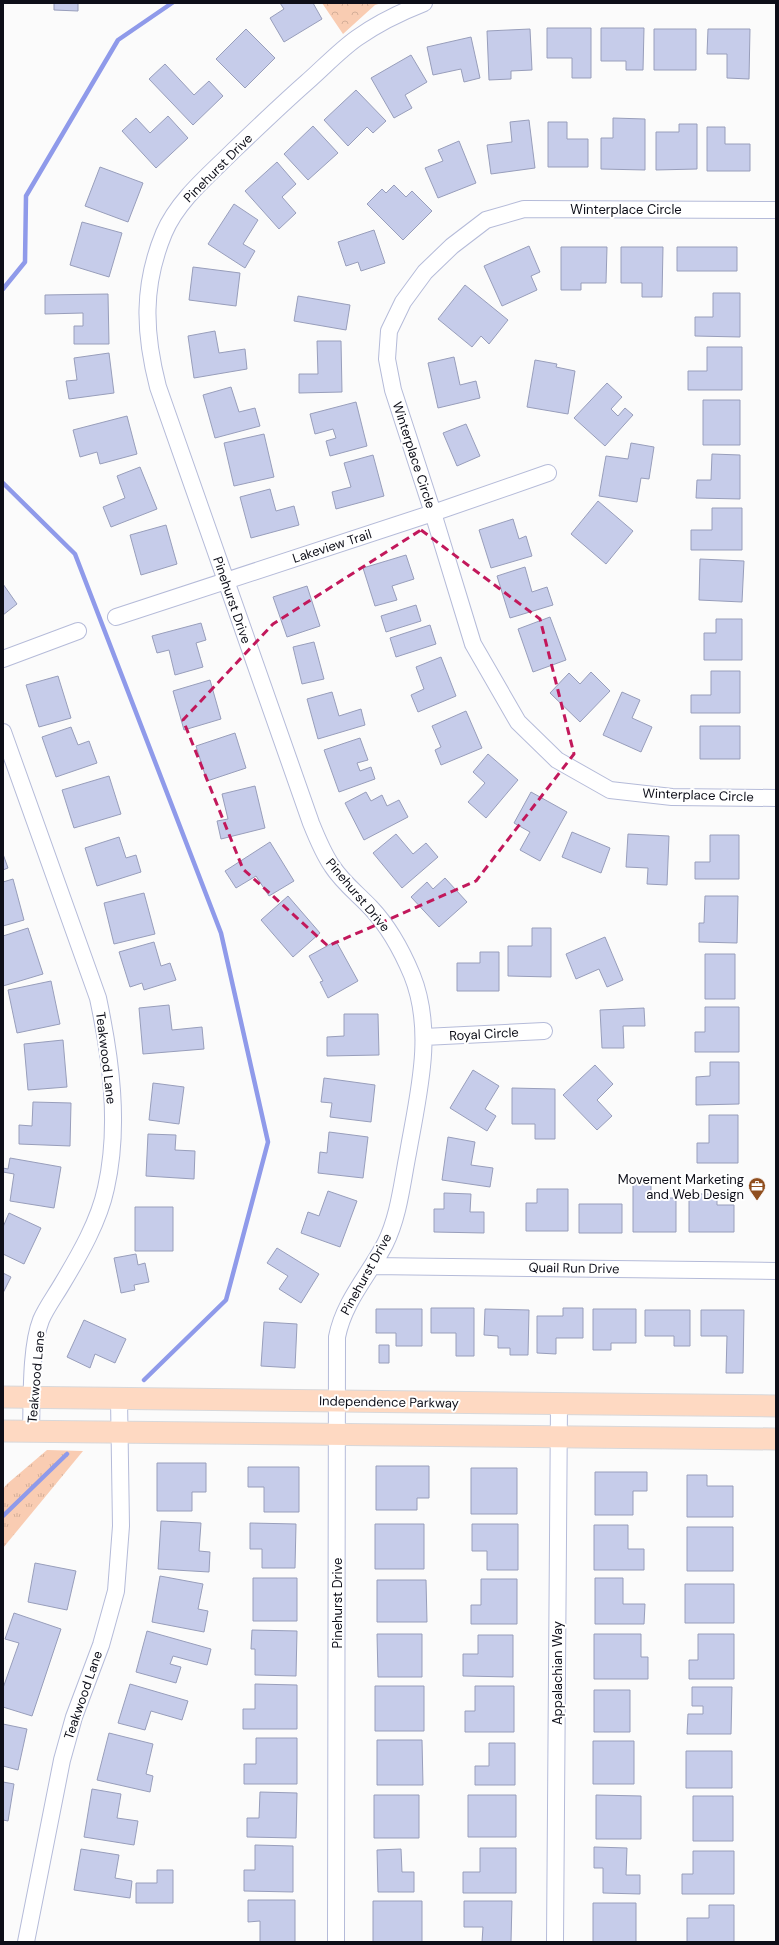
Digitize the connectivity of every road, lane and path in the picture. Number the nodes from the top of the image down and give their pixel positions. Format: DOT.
graph roads {
  1 [pos="424,3"];
  2 [pos="776,210"];
  3 [pos="548,474"];
  4 [pos="433,513"];
  5 [pos="226,580"];
  6 [pos="116,616"];
  7 [pos="78,631"];
  8 [pos="3,659"];
  9 [pos="3,732"];
  10 [pos="776,798"];
  11 [pos="544,1031"];
  12 [pos="424,1037"];
  13 [pos="372,1266"];
  14 [pos="776,1271"];
  15 [pos="3,1397"];
  16 [pos="32,1398"];
  17 [pos="119,1399"];
  18 [pos="337,1401"];
  19 [pos="558,1404"];
  20 [pos="776,1406"];
  21 [pos="3,1432"];
  22 [pos="31,1432"];
  23 [pos="120,1433"];
  24 [pos="338,1435"];
  25 [pos="558,1437"];
  26 [pos="776,1439"];
  27 [pos="26,1942"];
  28 [pos="336,1942"];
  29 [pos="555,1942"];
  1 -- 5 [label="street, Pinehurst Drive"];
  2 -- 4 [label="street, Winterplace Circle"];
  3 -- 4 [label="street, Lakeview Trail"];
  4 -- 5 [label="street, Lakeview Trail"];
  4 -- 10 [label="street, Winterplace Circle"];
  5 -- 6 [label="street, Lakeview Trail"];
  5 -- 12 [label="street, Pinehurst Drive"];
  7 -- 8 [label="street"];
  9 -- 16 [label="street, Teakwood Lane"];
  11 -- 12 [label="street, Royal Circle"];
  12 -- 13 [label="street, Pinehurst Drive"];
  13 -- 14 [label="street, Quail Run Drive"];
  13 -- 18 [label="street, Pinehurst Drive"];
  15 -- 16 [label="main road, Independence Parkway"];
  16 -- 17 [label="main road, Independence Parkway"];
  16 -- 22 [label="street, Teakwood Lane"];
  17 -- 18 [label="main road, Independence Parkway"];
  17 -- 23 [label="street, Teakwood Lane"];
  18 -- 19 [label="main road, Independence Parkway"];
  18 -- 24 [label="street, Pinehurst Drive"];
  19 -- 20 [label="main road, Independence Parkway"];
  19 -- 25 [label="street, Appalachian Way"];
  21 -- 22 [label="main road"];
  22 -- 23 [label="main road"];
  23 -- 24 [label="main road"];
  23 -- 27 [label="street, Teakwood Lane"];
  24 -- 25 [label="main road"];
  24 -- 28 [label="street, Pinehurst Drive"];
  25 -- 26 [label="main road"];
  25 -- 29 [label="street, Appalachian Way"];
}
